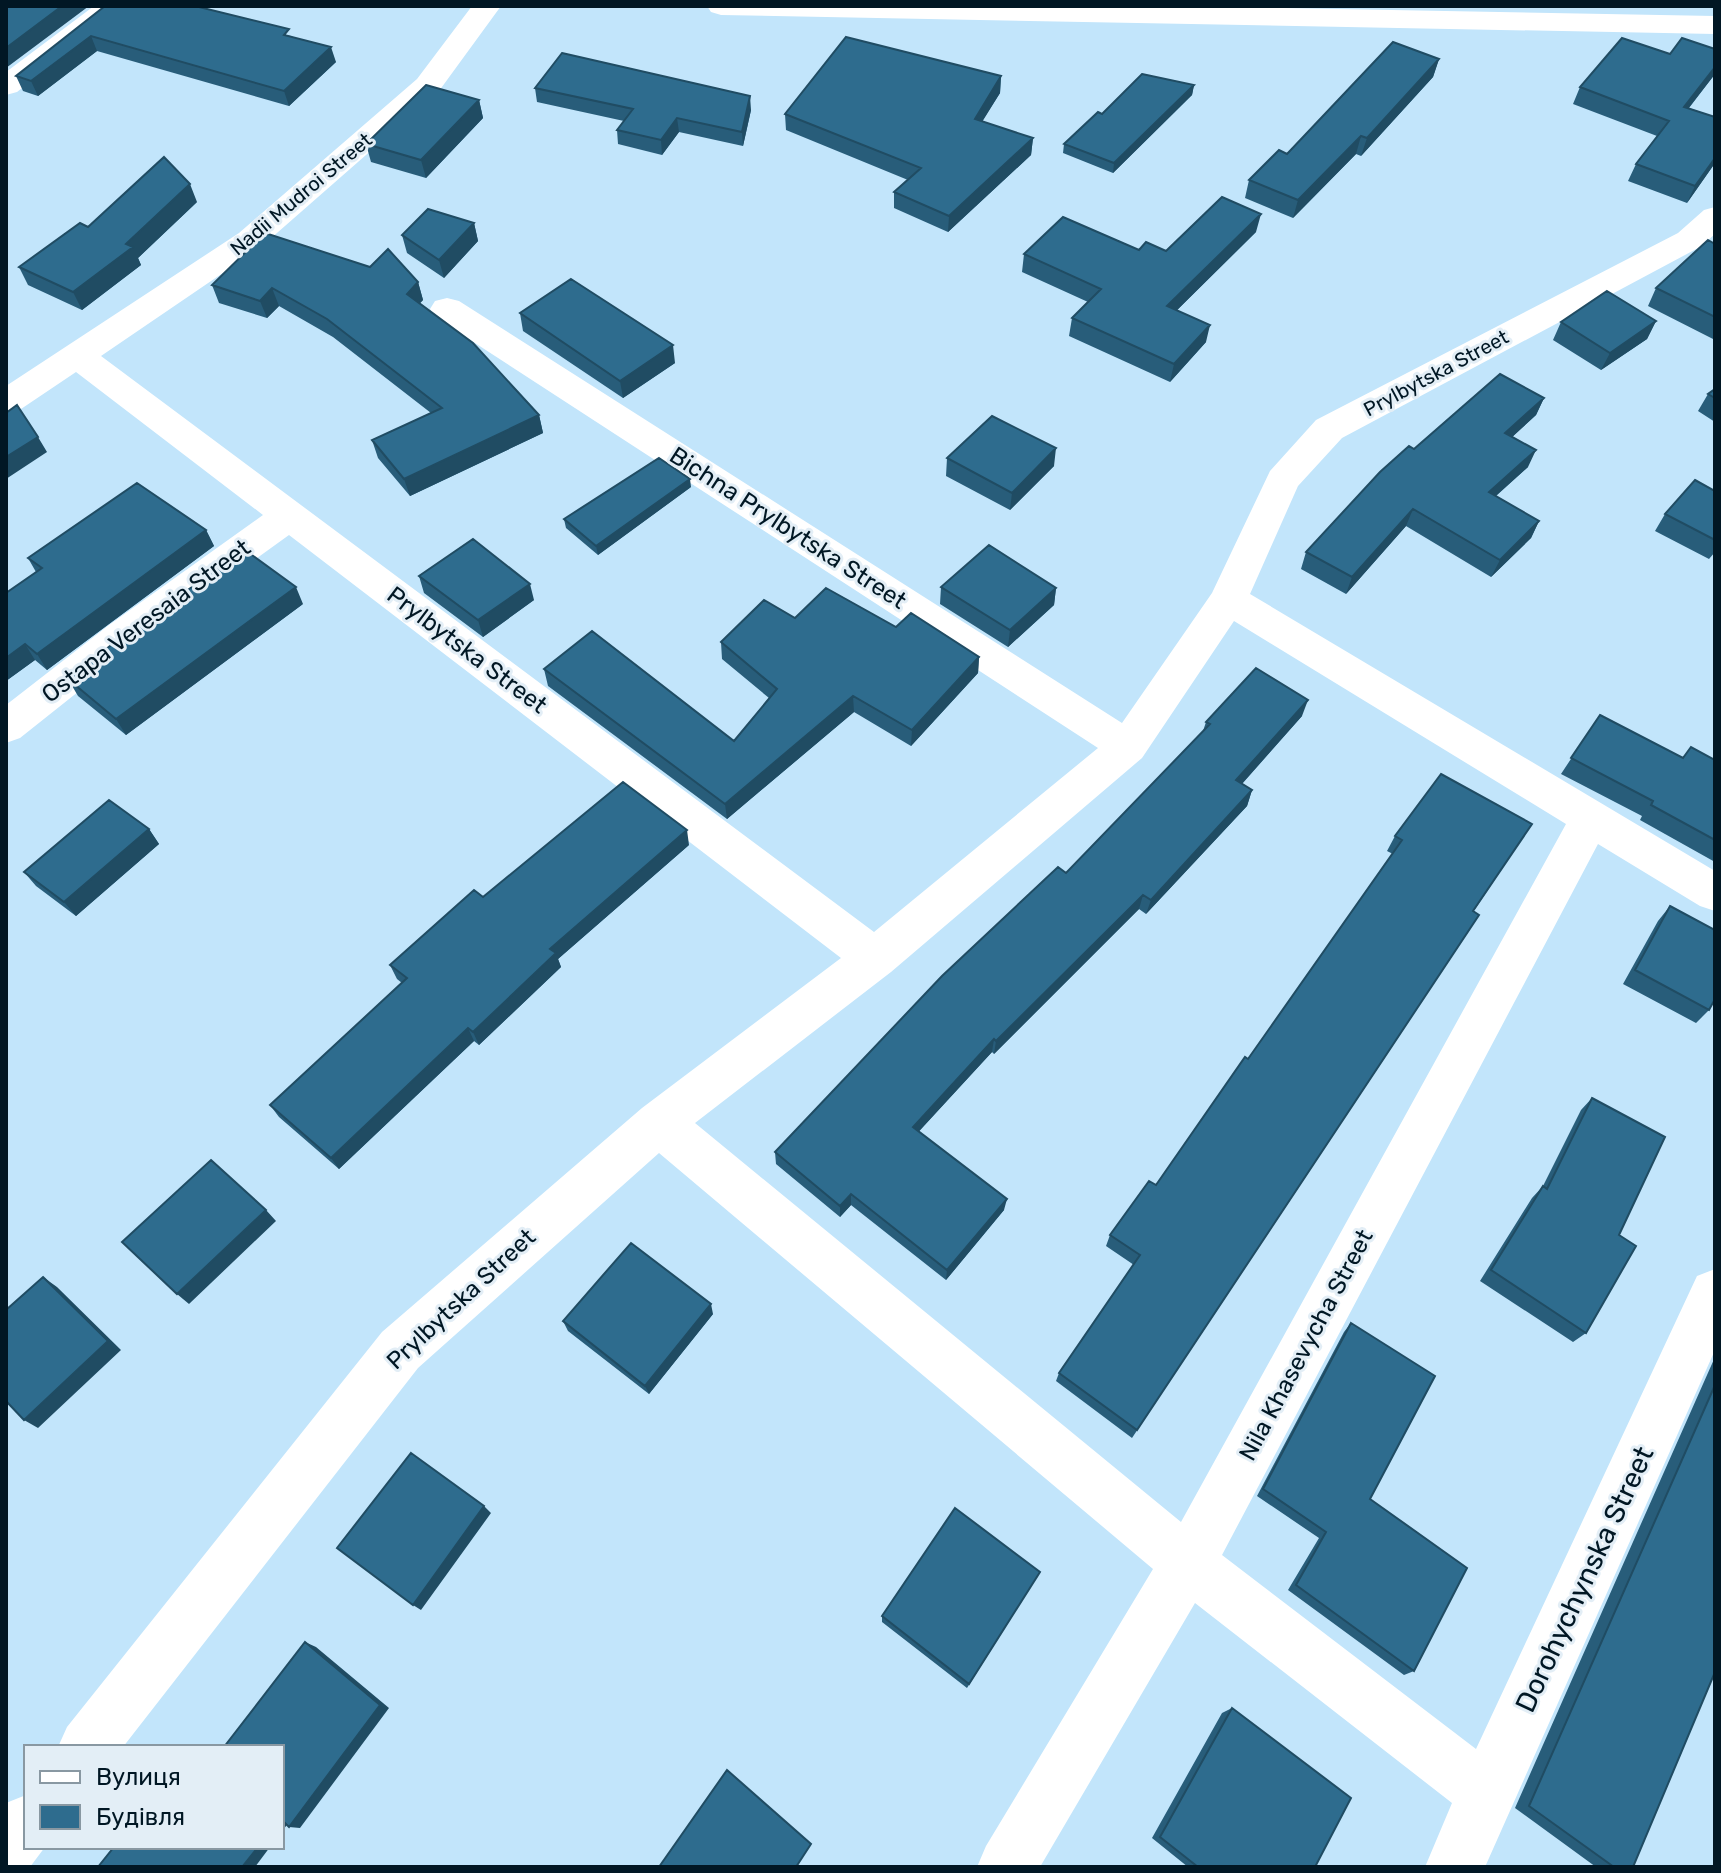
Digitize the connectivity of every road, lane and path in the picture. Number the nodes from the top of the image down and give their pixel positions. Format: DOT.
graph roads {
  1 [pos="112,6"];
  2 [pos="487,6"];
  3 [pos="721,6"];
  4 [pos="1469,14"];
  5 [pos="1715,25"];
  6 [pos="6,86"];
  7 [pos="1715,217"];
  8 [pos="447,309"];
  9 [pos="78,356"];
  10 [pos="6,403"];
  11 [pos="288,516"];
  12 [pos="1228,599"];
  13 [pos="6,727"];
  14 [pos="1128,747"];
  15 [pos="1592,816"];
  16 [pos="1715,893"];
  17 [pos="875,958"];
  18 [pos="659,1123"];
  19 [pos="1715,1293"];
  20 [pos="1188,1563"];
  21 [pos="89,1745"];
  22 [pos="1486,1793"];
  23 [pos="24,1827"];
  24 [pos="6,1850"];
  25 [pos="1007,1867"];
  26 [pos="1455,1867"];
  1 -- 6 [label="street"];
  2 -- 9 [label="street, Nadii Mudroi Street"];
  3 -- 4 [label="street"];
  4 -- 5 [label="street"];
  7 -- 12 [label="street, Prylbytska Street"];
  8 -- 14 [label="street, Bichna Prylbytska Street"];
  9 -- 10 [label="street, Nadii Mudroi Street"];
  9 -- 11 [label="street, Prylbytska Street"];
  11 -- 13 [label="street, Ostapa Veresaia Street"];
  11 -- 17 [label="street, Prylbytska Street"];
  12 -- 14 [label="street, Prylbytska Street"];
  12 -- 15 [label="street"];
  14 -- 17 [label="street, Prylbytska Street"];
  15 -- 16 [label="street"];
  15 -- 20 [label="street, Nila Khasevycha Street"];
  17 -- 18 [label="street, Prylbytska Street"];
  18 -- 20 [label="street"];
  18 -- 21 [label="street, Prylbytska Street"];
  19 -- 22 [label="street, Dorohychynska Street"];
  20 -- 22 [label="street"];
  20 -- 25 [label="street, Nila Khasevycha Street"];
  22 -- 26 [label="street, Dorohychynska Street"];
  23 -- 24 [label="street"];
}
